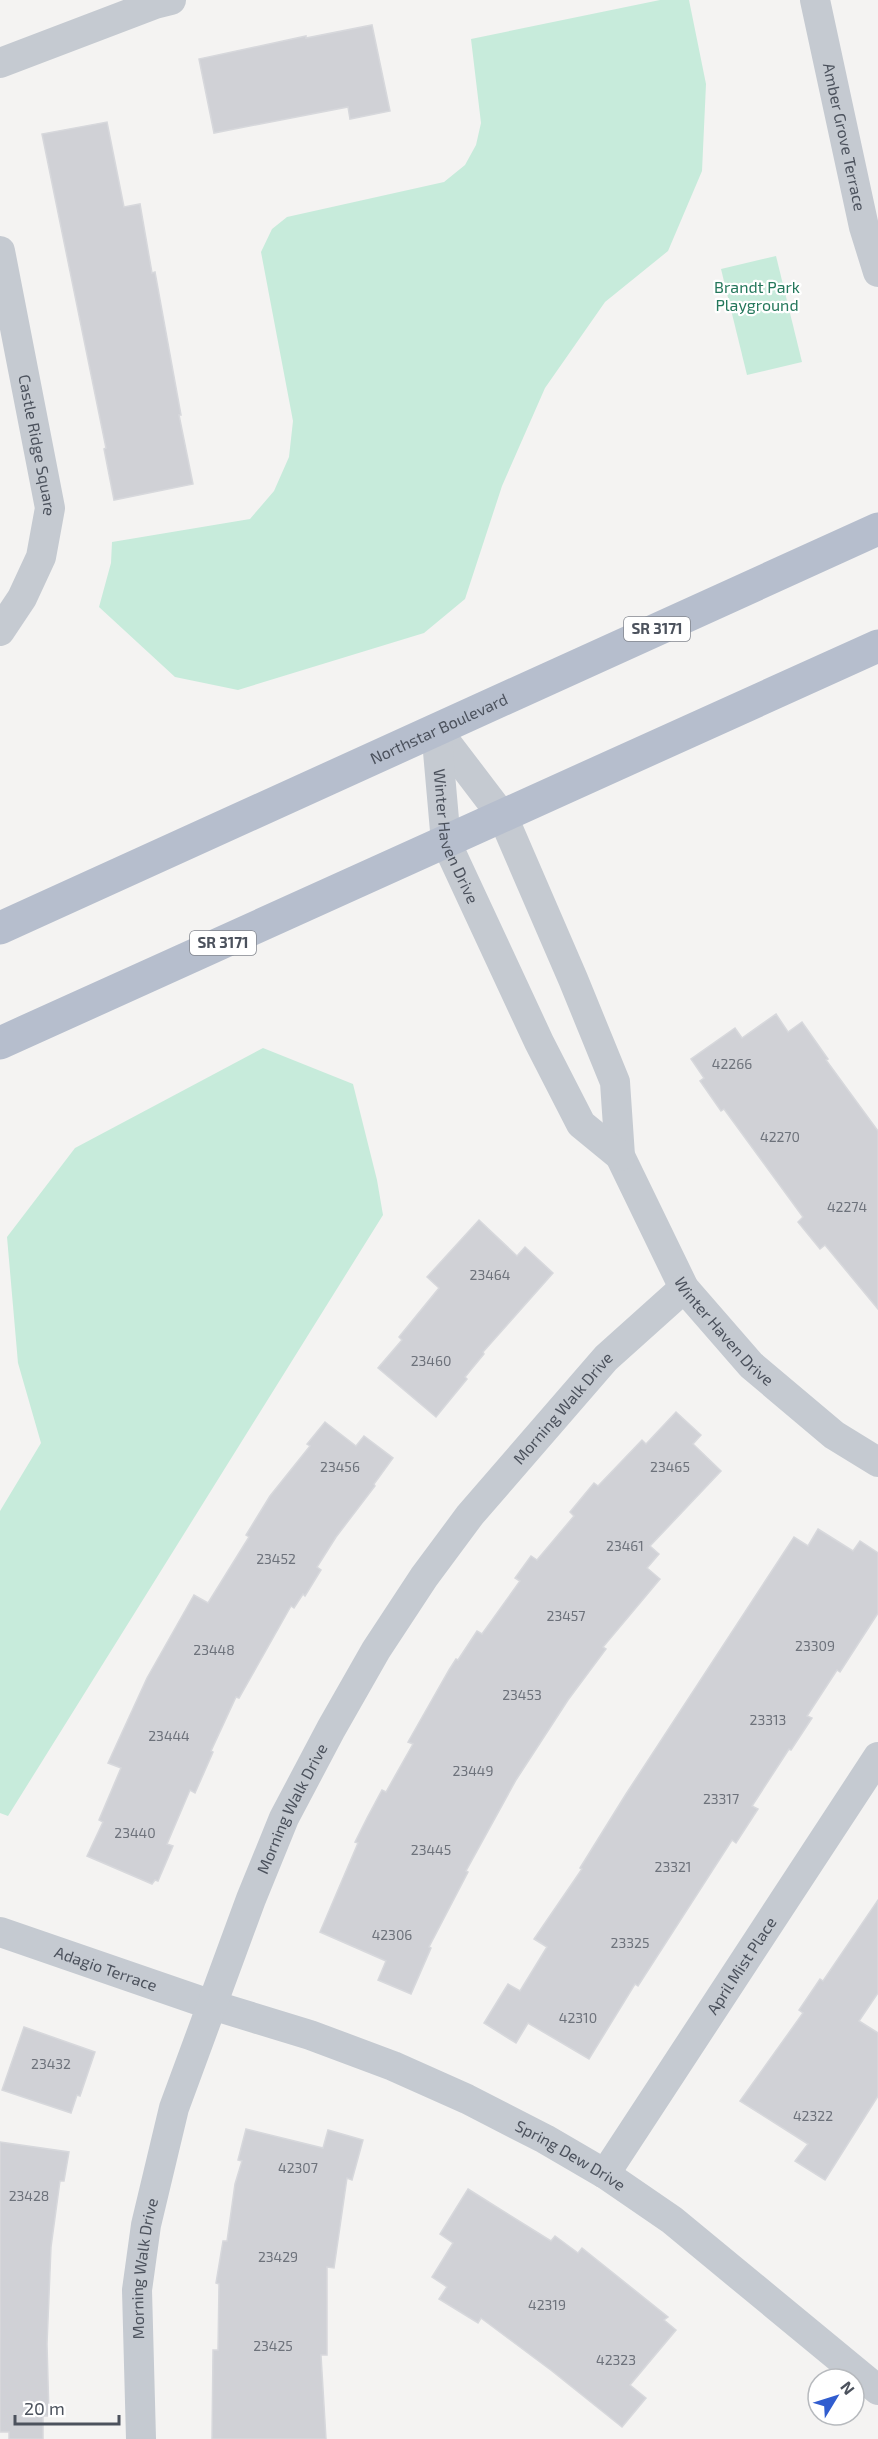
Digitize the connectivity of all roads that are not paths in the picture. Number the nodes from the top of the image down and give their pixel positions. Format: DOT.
graph roads {
  1 [pos="171,0"];
  2 [pos="814,0"];
  3 [pos="0,63"];
  4 [pos="0,251"];
  5 [pos="878,272"];
  6 [pos="878,530"];
  7 [pos="0,631"];
  8 [pos="878,646"];
  9 [pos="436,729"];
  10 [pos="503,817"];
  11 [pos="446,842"];
  12 [pos="0,928"];
  13 [pos="0,1043"];
  14 [pos="620,1156"];
  15 [pos="684,1288"];
  16 [pos="878,1462"];
  17 [pos="878,1757"];
  18 [pos="0,1932"];
  19 [pos="212,2006"];
  20 [pos="605,2174"];
  21 [pos="878,2391"];
  22 [pos="141,2439"];
  1 -- 3 [label="street"];
  2 -- 5 [label="street, Amber Grove Terrace"];
  4 -- 7 [label="street, Castle Ridge Square"];
  6 -- 9 [label="main road, Northstar Boulevard / SR 3171"];
  8 -- 10 [label="main road, SR 3171"];
  9 -- 10 [label="street, Winter Haven Drive"];
  9 -- 11 [label="street, Winter Haven Drive"];
  9 -- 12 [label="main road, Northstar Boulevard / SR 3171"];
  10 -- 11 [label="main road, SR 3171"];
  10 -- 14 [label="street, Winter Haven Drive"];
  11 -- 13 [label="main road, SR 3171"];
  11 -- 14 [label="street, Winter Haven Drive"];
  14 -- 15 [label="street, Winter Haven Drive"];
  15 -- 16 [label="street, Winter Haven Drive"];
  15 -- 19 [label="street, Morning Walk Drive"];
  17 -- 20 [label="street, April Mist Place"];
  18 -- 19 [label="street, Adagio Terrace"];
  19 -- 20 [label="street, Spring Dew Drive"];
  19 -- 22 [label="street, Morning Walk Drive"];
  20 -- 21 [label="street, Spring Dew Drive"];
}
